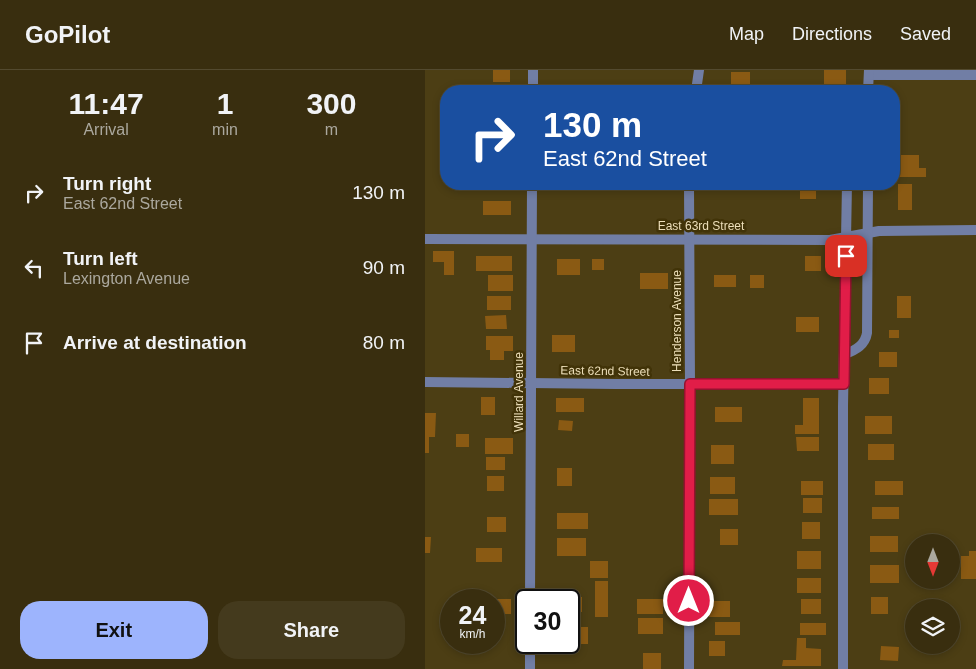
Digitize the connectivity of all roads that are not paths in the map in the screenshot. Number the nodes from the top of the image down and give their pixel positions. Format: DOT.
graph roads {
  1 [pos="533,70"];
  2 [pos="699,70"];
  3 [pos="869,73"];
  4 [pos="976,75"];
  5 [pos="533,85"];
  6 [pos="697,85"];
  7 [pos="532,190"];
  8 [pos="689,190"];
  9 [pos="847,190"];
  10 [pos="868,190"];
  11 [pos="976,230"];
  12 [pos="867,232"];
  13 [pos="847,237"];
  14 [pos="425,239"];
  15 [pos="532,239"];
  16 [pos="690,239"];
  17 [pos="845,354"];
  18 [pos="425,382"];
  19 [pos="532,383"];
  20 [pos="690,384"];
  21 [pos="844,384"];
  22 [pos="530,589"];
  23 [pos="530,654"];
  24 [pos="530,669"];
  25 [pos="689,669"];
  26 [pos="843,669"];
  1 -- 5 [label="street"];
  2 -- 6 [label="street"];
  3 -- 4 [label="street"];
  7 -- 15 [label="street, Willard Avenue"];
  8 -- 16 [label="street, Henderson Avenue"];
  9 -- 13 [label="street"];
  10 -- 12 [label="street"];
  11 -- 12 [label="street, East 63rd Street"];
  12 -- 13 [label="street, East 63rd Street"];
  12 -- 17 [label="street"];
  13 -- 16 [label="street, East 63rd Street"];
  13 -- 17 [label="street"];
  14 -- 15 [label="street, East 63rd Street"];
  15 -- 16 [label="street, East 63rd Street"];
  15 -- 19 [label="street, Willard Avenue"];
  16 -- 20 [label="street, Henderson Avenue"];
  17 -- 21 [label="street"];
  18 -- 19 [label="street, East 62nd Street"];
  19 -- 20 [label="street, East 62nd Street"];
  19 -- 22 [label="street, Willard Avenue"];
  20 -- 21 [label="street, East 62nd Street"];
  20 -- 25 [label="street, Henderson Avenue"];
  21 -- 26 [label="street"];
  23 -- 24 [label="street"];
}
